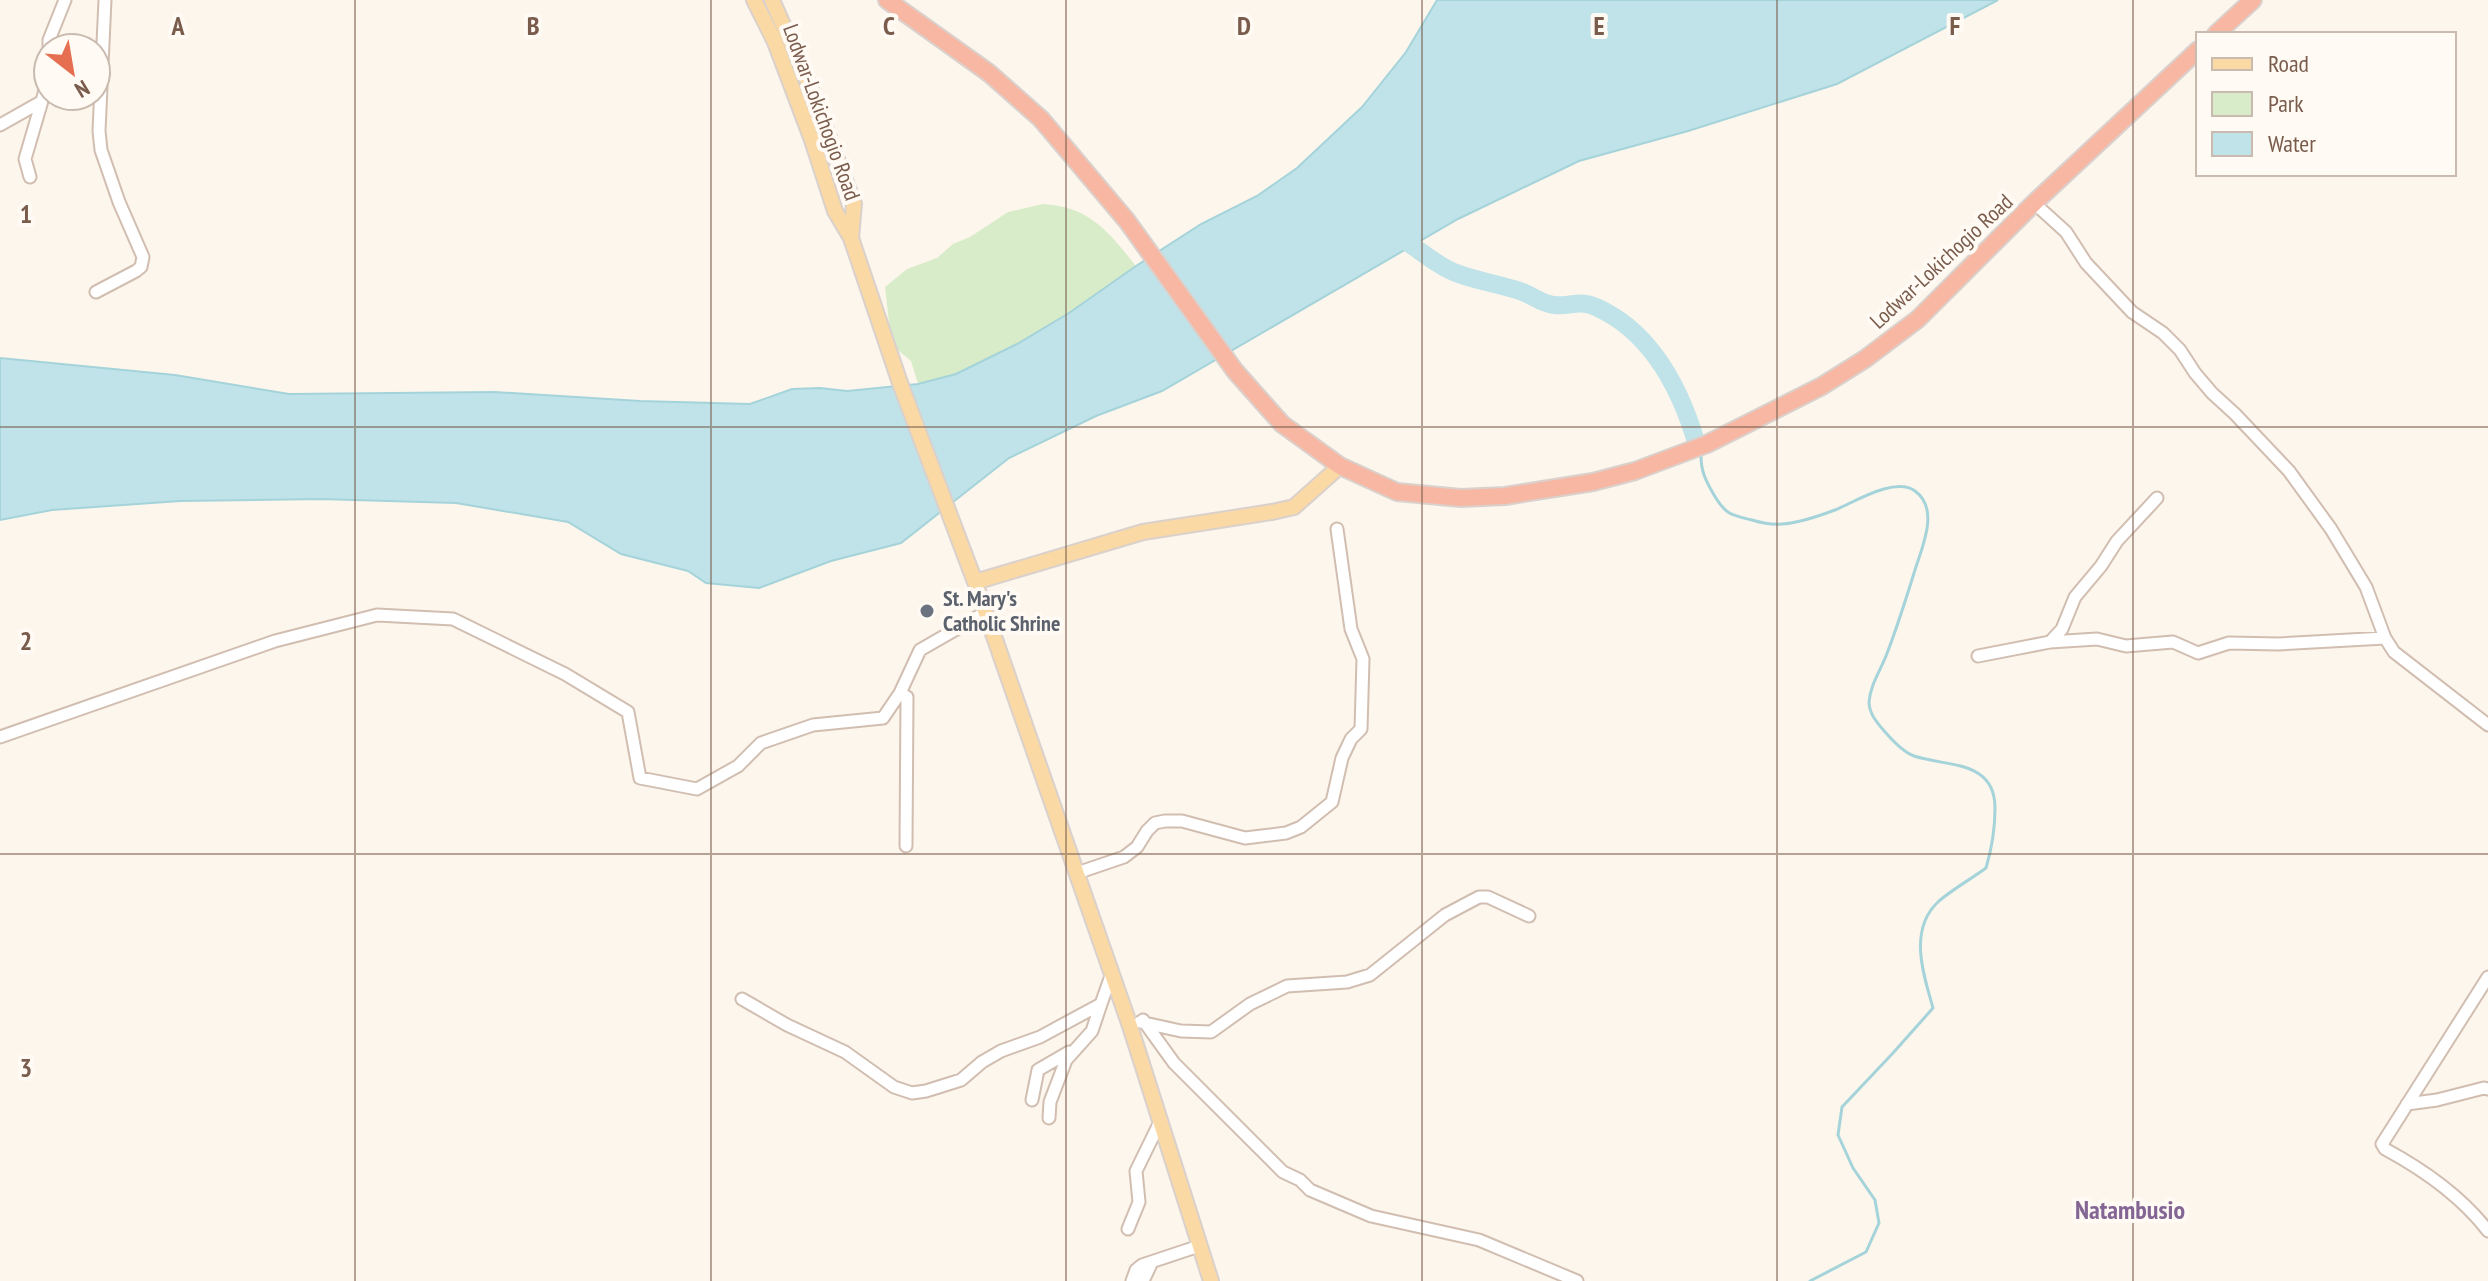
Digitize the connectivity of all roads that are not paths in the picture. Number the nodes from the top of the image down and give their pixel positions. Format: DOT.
graph roads {
  1 [pos="65,0"];
  2 [pos="105,0"];
  3 [pos="754,0"];
  4 [pos="772,0"];
  5 [pos="887,0"];
  6 [pos="2253,0"];
  7 [pos="52,32"];
  8 [pos="2218,32"];
  9 [pos="2196,52"];
  10 [pos="32,107"];
  11 [pos="37,112"];
  12 [pos="0,125"];
  13 [pos="30,177"];
  14 [pos="2034,203"];
  15 [pos="851,238"];
  16 [pos="96,292"];
  17 [pos="1340,466"];
  18 [pos="2157,498"];
  19 [pos="1337,529"];
  20 [pos="975,582"];
  21 [pos="986,612"];
  22 [pos="2385,638"];
  23 [pos="2050,642"];
  24 [pos="1978,656"];
  25 [pos="900,693"];
  26 [pos="2488,725"];
  27 [pos="0,737"];
  28 [pos="906,846"];
  29 [pos="1077,873"];
  30 [pos="1529,916"];
  31 [pos="1112,973"];
  32 [pos="2486,982"];
  33 [pos="742,999"];
  34 [pos="1101,1004"];
  35 [pos="1136,1023"];
  36 [pos="1073,1050"];
  37 [pos="2487,1088"];
  38 [pos="1032,1100"];
  39 [pos="2407,1104"];
  40 [pos="1049,1118"];
  41 [pos="1160,1122"];
  42 [pos="1128,1229"];
  43 [pos="2488,1231"];
  44 [pos="1199,1246"];
  45 [pos="1152,1262"];
  46 [pos="1132,1281"];
  47 [pos="1143,1281"];
  48 [pos="1211,1281"];
  49 [pos="1577,1281"];
  1 -- 7 [label="street"];
  2 -- 16 [label="street"];
  3 -- 15 [label="main road, Lodwar-Lokichogio Road"];
  4 -- 15 [label="main road, Lodwar-Lokichogio Road"];
  5 -- 17 [label="highway, Lodwar-Lokichogio Road"];
  6 -- 8 [label="highway"];
  9 -- 14 [label="highway, Lodwar-Lokichogio Road"];
  10 -- 12 [label="street"];
  11 -- 13 [label="street"];
  14 -- 17 [label="highway, Lodwar-Lokichogio Road"];
  14 -- 22 [label="street"];
  15 -- 20 [label="main road, Lodwar-Lokichogio Road"];
  17 -- 20 [label="main road"];
  18 -- 23 [label="street"];
  19 -- 29 [label="street"];
  20 -- 21 [label="main road"];
  21 -- 25 [label="street"];
  21 -- 29 [label="main road"];
  22 -- 23 [label="street"];
  22 -- 26 [label="street"];
  23 -- 24 [label="street"];
  25 -- 27 [label="street"];
  25 -- 28 [label="street"];
  29 -- 31 [label="main road"];
  30 -- 35 [label="street"];
  31 -- 34 [label="street"];
  31 -- 35 [label="main road"];
  32 -- 39 [label="street"];
  33 -- 34 [label="street"];
  34 -- 36 [label="street"];
  35 -- 41 [label="main road"];
  35 -- 49 [label="street"];
  36 -- 38 [label="street"];
  36 -- 40 [label="street"];
  37 -- 39 [label="street"];
  39 -- 43 [label="street"];
  41 -- 42 [label="street"];
  41 -- 44 [label="main road"];
  44 -- 45 [label="street"];
  44 -- 48 [label="main road"];
  45 -- 46 [label="street"];
  45 -- 47 [label="street"];
}
